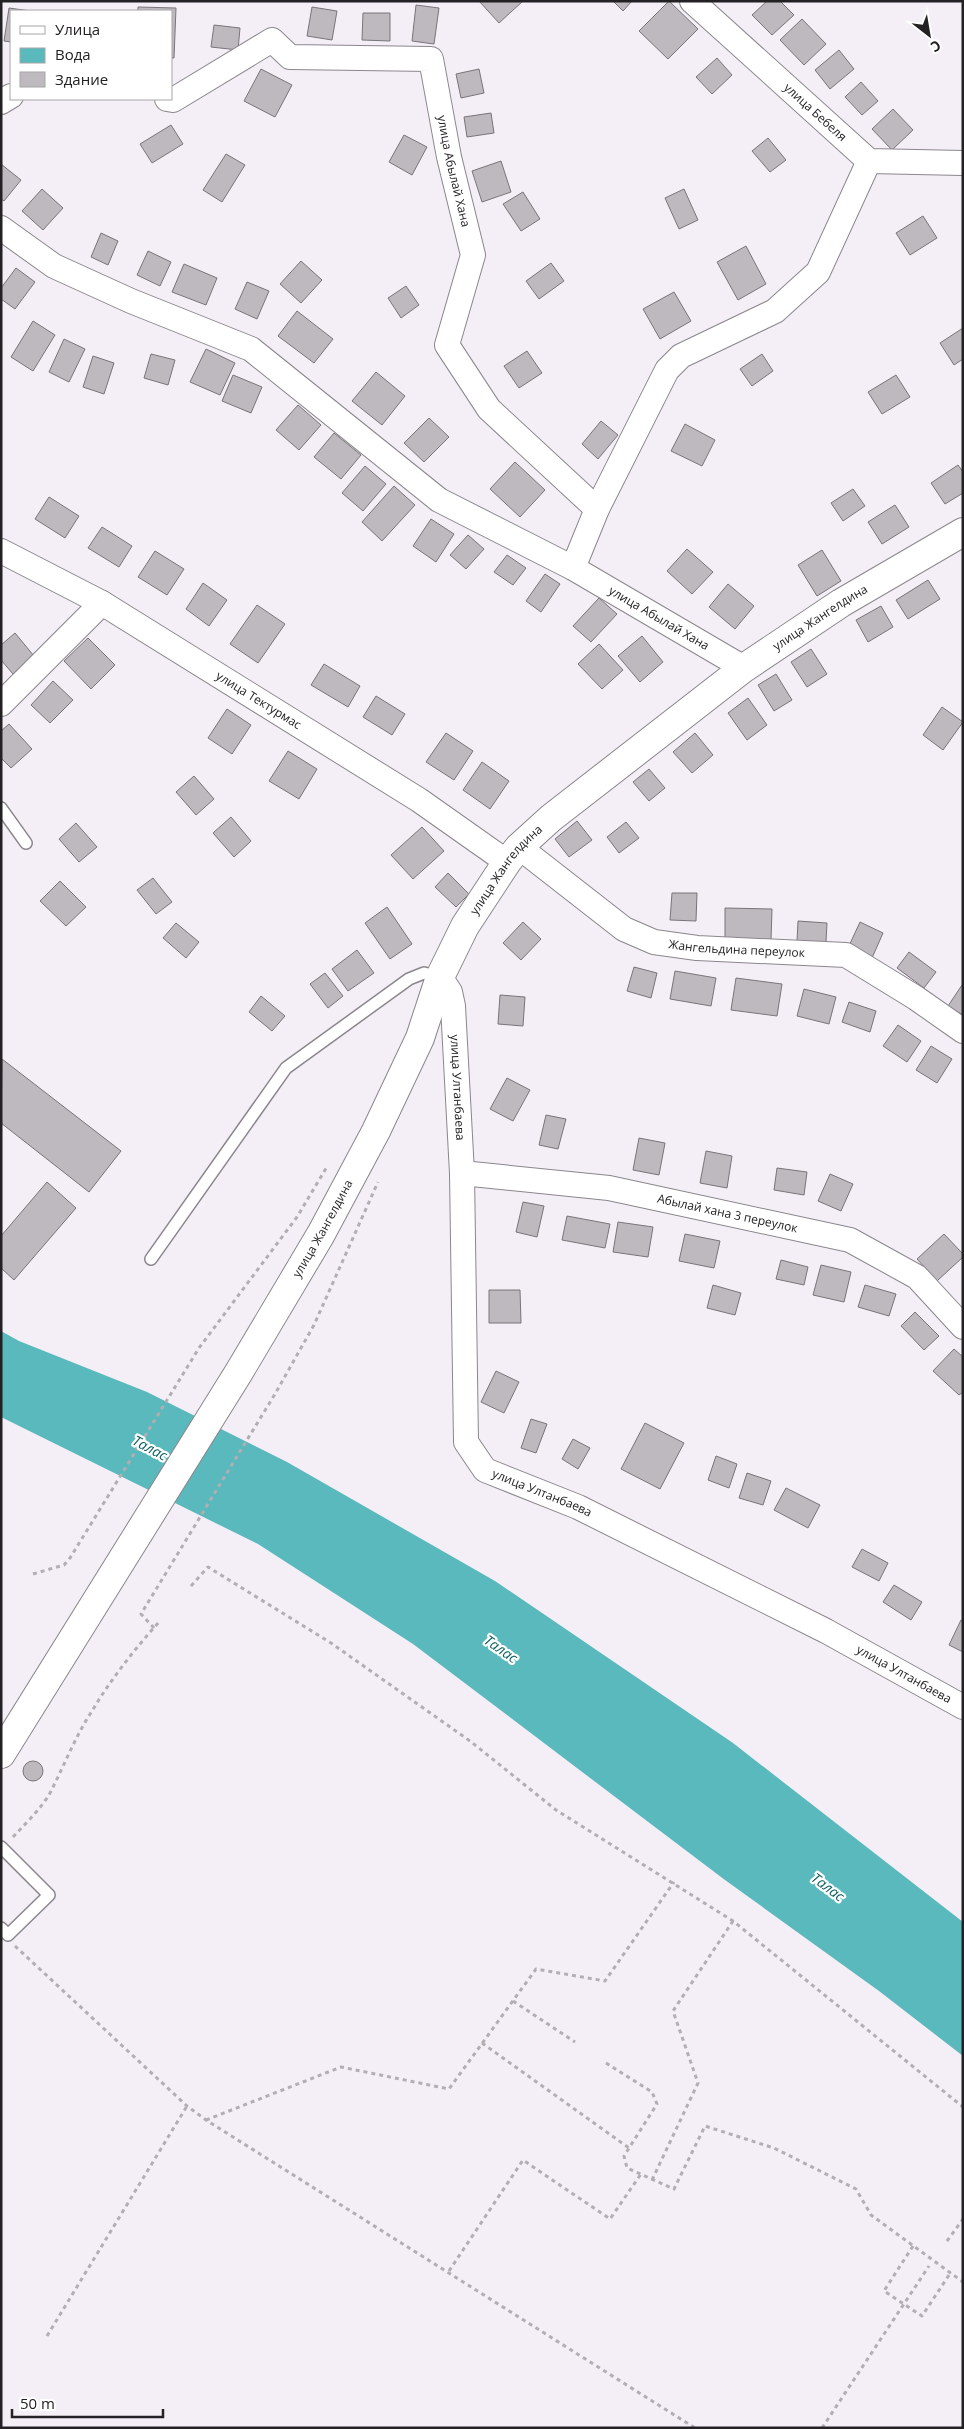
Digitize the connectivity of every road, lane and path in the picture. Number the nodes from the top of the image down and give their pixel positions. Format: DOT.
graph roads {
  1 [pos="692,1"];
  2 [pos="172,100"];
  3 [pos="869,160"];
  4 [pos="963,163"];
  5 [pos="1,228"];
  6 [pos="597,509"];
  7 [pos="963,532"];
  8 [pos="1,551"];
  9 [pos="573,568"];
  10 [pos="102,604"];
  11 [pos="744,668"];
  12 [pos="1,704"];
  13 [pos="1,808"];
  14 [pos="26,843"];
  15 [pos="513,854"];
  16 [pos="440,977"];
  17 [pos="963,1031"];
  18 [pos="330,1162"];
  19 [pos="462,1173"];
  20 [pos="151,1259"];
  21 [pos="963,1327"];
  22 [pos="275,1394"];
  23 [pos="33,1574"];
  24 [pos="190,1586"];
  25 [pos="159,1622"];
  26 [pos="154,1628"];
  27 [pos="963,1707"];
  28 [pos="1,1754"];
  29 [pos="1,1848"];
  30 [pos="674,1882"];
  31 [pos="733,1921"];
  32 [pos="1,1928"];
  33 [pos="31,1961"];
  34 [pos="513,2001"];
  35 [pos="575,2042"];
  36 [pos="482,2043"];
  37 [pos="606,2062"];
  38 [pos="187,2106"];
  39 [pos="963,2107"];
  40 [pos="206,2120"];
  41 [pos="629,2148"];
  42 [pos="641,2174"];
  43 [pos="652,2180"];
  44 [pos="963,2219"];
  45 [pos="947,2240"];
  46 [pos="913,2246"];
  47 [pos="929,2266"];
  48 [pos="449,2271"];
  49 [pos="951,2272"];
  50 [pos="963,2282"];
  51 [pos="903,2304"];
  52 [pos="47,2336"];
  53 [pos="695,2428"];
  54 [pos="822,2428"];
  1 -- 3 [label="street, улица Бебеля"];
  2 -- 6 [label="street, улица Абылай Хана"];
  3 -- 4 [label="street"];
  3 -- 6 [label="street"];
  5 -- 9 [label="street, улица Абылай Хана"];
  6 -- 9 [label="street"];
  7 -- 11 [label="street, улица Жангелдина"];
  8 -- 10 [label="street, улица Тектурмас"];
  9 -- 11 [label="street, улица Абылай Хана"];
  10 -- 12 [label="street"];
  10 -- 15 [label="street, улица Тектурмас"];
  11 -- 15 [label="street, улица Жангелдина"];
  13 -- 14 [label="lane"];
  15 -- 16 [label="street, улица Жангелдина"];
  15 -- 17 [label="street, Жангельдина переулок"];
  16 -- 19 [label="street, улица Ултанбаева"];
  16 -- 20 [label="lane"];
  16 -- 28 [label="street, улица Жангелдина"];
  18 -- 23 [label="path"];
  19 -- 21 [label="street, Абылай хана 3 переулок"];
  19 -- 27 [label="street, улица Ултанбаева"];
  22 -- 26 [label="path"];
  24 -- 30 [label="path"];
  25 -- 26 [label="path"];
  26 -- 29 [label="path"];
  29 -- 32 [label="lane"];
  30 -- 31 [label="path"];
  30 -- 34 [label="path"];
  31 -- 39 [label="path"];
  31 -- 43 [label="path"];
  33 -- 38 [label="path"];
  34 -- 35 [label="path"];
  34 -- 36 [label="path"];
  36 -- 40 [label="path"];
  36 -- 41 [label="path"];
  37 -- 41 [label="path"];
  38 -- 40 [label="path"];
  38 -- 52 [label="path"];
  40 -- 48 [label="path"];
  41 -- 42 [label="path"];
  42 -- 43 [label="path"];
  42 -- 48 [label="path"];
  43 -- 46 [label="path"];
  44 -- 45 [label="path"];
  46 -- 49 [label="path"];
  46 -- 51 [label="path"];
  47 -- 51 [label="path"];
  48 -- 53 [label="path"];
  49 -- 50 [label="path"];
  49 -- 51 [label="path"];
  51 -- 54 [label="path"];
}
